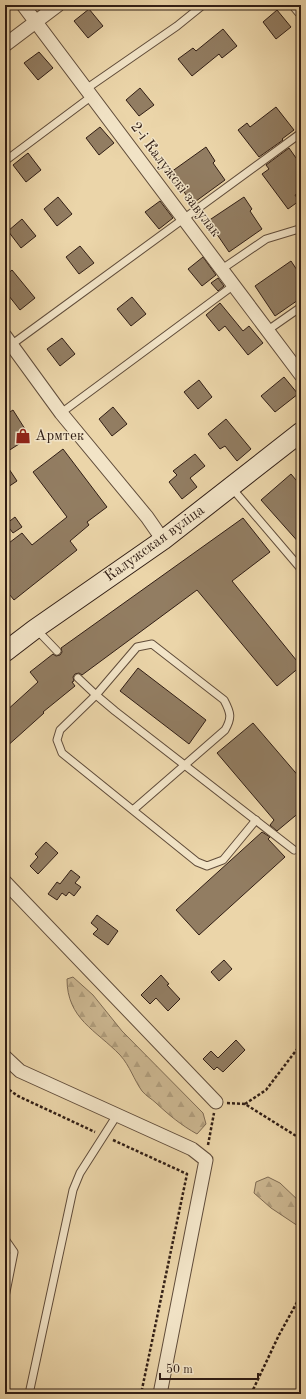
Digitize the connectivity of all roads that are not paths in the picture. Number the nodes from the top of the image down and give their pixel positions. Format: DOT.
graph roads {
  1 [pos="23,5"];
  2 [pos="58,5"];
  3 [pos="203,5"];
  4 [pos="296,5"];
  5 [pos="301,11"];
  6 [pos="36,22"];
  7 [pos="5,44"];
  8 [pos="89,93"];
  9 [pos="301,133"];
  10 [pos="5,161"];
  11 [pos="185,219"];
  12 [pos="299,229"];
  13 [pos="222,269"];
  14 [pos="234,285"];
  15 [pos="301,307"];
  16 [pos="268,330"];
  17 [pos="8,341"];
  18 [pos="301,375"];
  19 [pos="61,413"];
  20 [pos="301,432"];
  21 [pos="231,487"];
  22 [pos="163,540"];
  23 [pos="301,569"];
  24 [pos="35,629"];
  25 [pos="58,651"];
  26 [pos="5,652"];
  27 [pos="78,678"];
  28 [pos="96,695"];
  29 [pos="184,765"];
  30 [pos="133,810"];
  31 [pos="256,820"];
  32 [pos="294,850"];
  33 [pos="5,882"];
  34 [pos="5,1057"];
  35 [pos="216,1102"];
  36 [pos="117,1115"];
  37 [pos="5,1239"];
  38 [pos="5,1296"];
  39 [pos="29,1394"];
  40 [pos="160,1394"];
  1 -- 6 [label="street, 2-і Калужскі завулак"];
  2 -- 6 [label="street"];
  3 -- 8 [label="lane"];
  4 -- 5 [label="street"];
  6 -- 7 [label="street"];
  6 -- 8 [label="street, 2-і Калужскі завулак"];
  8 -- 10 [label="lane"];
  8 -- 11 [label="street, 2-і Калужскі завулак"];
  9 -- 11 [label="lane"];
  11 -- 13 [label="street, 2-і Калужскі завулак"];
  11 -- 17 [label="lane"];
  12 -- 13 [label="lane"];
  13 -- 14 [label="street, 2-і Калужскі завулак"];
  14 -- 16 [label="street, 2-і Калужскі завулак"];
  14 -- 19 [label="lane"];
  15 -- 16 [label="lane"];
  16 -- 18 [label="street, 2-і Калужскі завулак"];
  17 -- 19 [label="street"];
  19 -- 22 [label="street"];
  20 -- 21 [label="street, Калужская вуліца"];
  21 -- 22 [label="street, Калужская вуліца"];
  21 -- 23 [label="lane"];
  22 -- 24 [label="street, Калужская вуліца"];
  24 -- 25 [label="lane"];
  24 -- 26 [label="street, Калужская вуліца"];
  27 -- 28 [label="lane"];
  28 -- 29 [label="lane"];
  28 -- 29 [label="lane"];
  28 -- 30 [label="lane"];
  29 -- 30 [label="lane"];
  29 -- 31 [label="lane"];
  30 -- 31 [label="lane"];
  31 -- 32 [label="lane"];
  33 -- 35 [label="street"];
  34 -- 36 [label="street"];
  36 -- 39 [label="lane"];
  36 -- 40 [label="street"];
  37 -- 38 [label="lane"];
}
